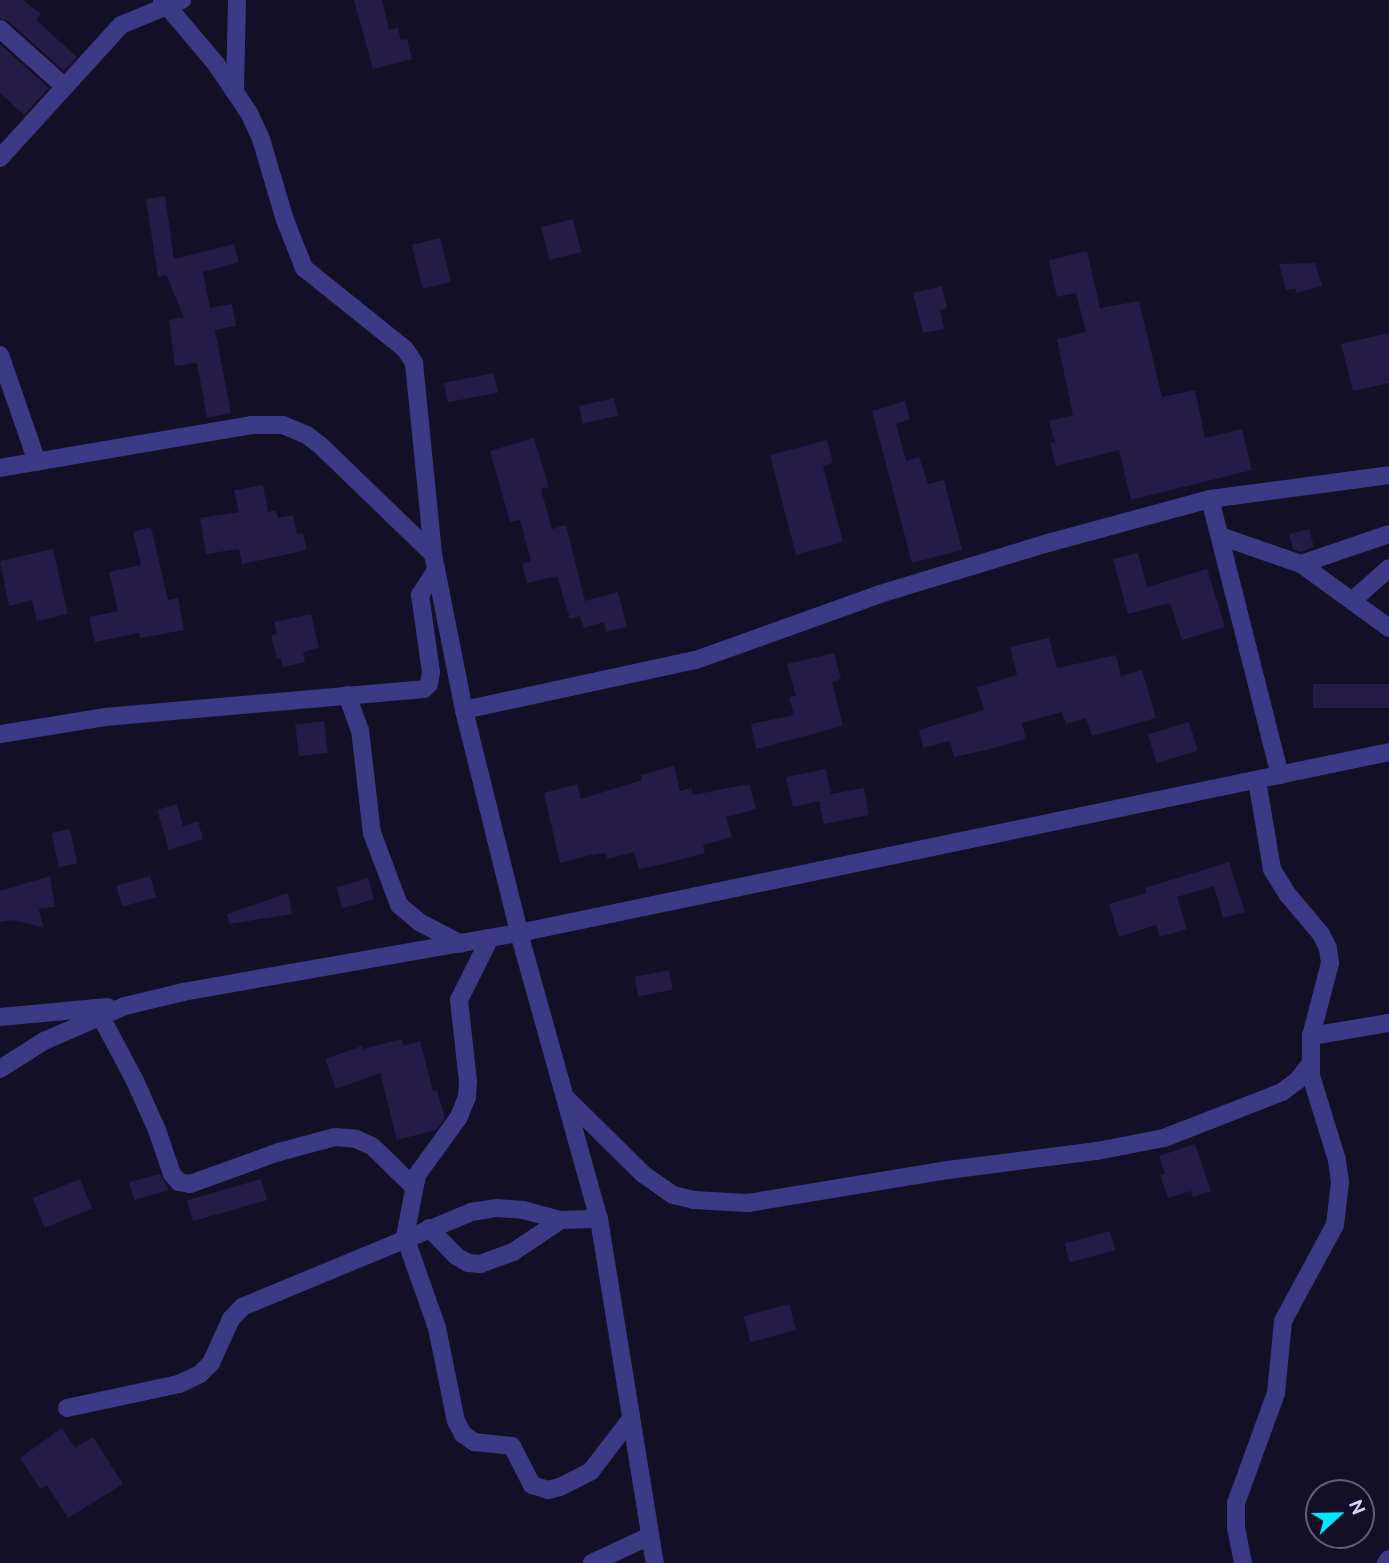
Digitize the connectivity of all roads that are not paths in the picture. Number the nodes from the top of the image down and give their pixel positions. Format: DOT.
graph roads {
  1 [pos="237,0"];
  2 [pos="170,2"];
  3 [pos="0,29"];
  4 [pos="64,86"];
  5 [pos="235,89"];
  6 [pos="0,158"];
  7 [pos="0,355"];
  8 [pos="37,462"];
  9 [pos="0,468"];
  10 [pos="1389,475"];
  11 [pos="1210,499"];
  12 [pos="1389,534"];
  13 [pos="1220,536"];
  14 [pos="435,562"];
  15 [pos="1301,564"];
  16 [pos="1389,568"];
  17 [pos="1353,600"];
  18 [pos="1389,628"];
  19 [pos="347,695"];
  20 [pos="464,710"];
  21 [pos="0,734"];
  22 [pos="1389,752"];
  23 [pos="1280,775"];
  24 [pos="1258,780"];
  25 [pos="519,933"];
  26 [pos="490,939"];
  27 [pos="461,944"];
  28 [pos="125,1006"];
  29 [pos="0,1017"];
  30 [pos="100,1017"];
  31 [pos="1389,1023"];
  32 [pos="1311,1037"];
  33 [pos="1311,1063"];
  34 [pos="0,1069"];
  35 [pos="565,1097"];
  36 [pos="413,1186"];
  37 [pos="599,1219"];
  38 [pos="561,1220"];
  39 [pos="429,1228"];
  40 [pos="405,1237"];
  41 [pos="67,1408"];
  42 [pos="630,1420"];
  43 [pos="650,1536"];
  44 [pos="592,1563"];
  45 [pos="655,1563"];
  46 [pos="1243,1563"];
  1 -- 5 [label="street"];
  2 -- 4 [label="street"];
  2 -- 5 [label="street"];
  3 -- 4 [label="street"];
  4 -- 6 [label="street"];
  5 -- 14 [label="street"];
  7 -- 8 [label="street"];
  8 -- 9 [label="street"];
  8 -- 14 [label="street"];
  10 -- 11 [label="street"];
  11 -- 13 [label="street"];
  11 -- 20 [label="street"];
  12 -- 15 [label="street"];
  13 -- 15 [label="street"];
  13 -- 23 [label="street"];
  14 -- 19 [label="street"];
  14 -- 20 [label="street"];
  15 -- 17 [label="street"];
  16 -- 17 [label="street"];
  17 -- 18 [label="street"];
  19 -- 21 [label="street"];
  19 -- 27 [label="street"];
  20 -- 25 [label="street"];
  22 -- 23 [label="street"];
  23 -- 24 [label="street"];
  24 -- 25 [label="street"];
  24 -- 32 [label="street"];
  25 -- 26 [label="street"];
  25 -- 35 [label="street"];
  26 -- 27 [label="street"];
  26 -- 36 [label="street"];
  27 -- 28 [label="street"];
  28 -- 29 [label="street"];
  28 -- 30 [label="street"];
  30 -- 34 [label="street"];
  30 -- 36 [label="street"];
  31 -- 32 [label="street"];
  32 -- 33 [label="street"];
  33 -- 35 [label="street"];
  33 -- 46 [label="street"];
  35 -- 37 [label="street"];
  36 -- 40 [label="street"];
  37 -- 38 [label="street"];
  37 -- 42 [label="street"];
  38 -- 39 [label="street"];
  38 -- 39 [label="street"];
  39 -- 40 [label="street"];
  40 -- 41 [label="street"];
  40 -- 42 [label="street"];
  42 -- 43 [label="street"];
  43 -- 44 [label="street"];
  43 -- 45 [label="street"];
}
